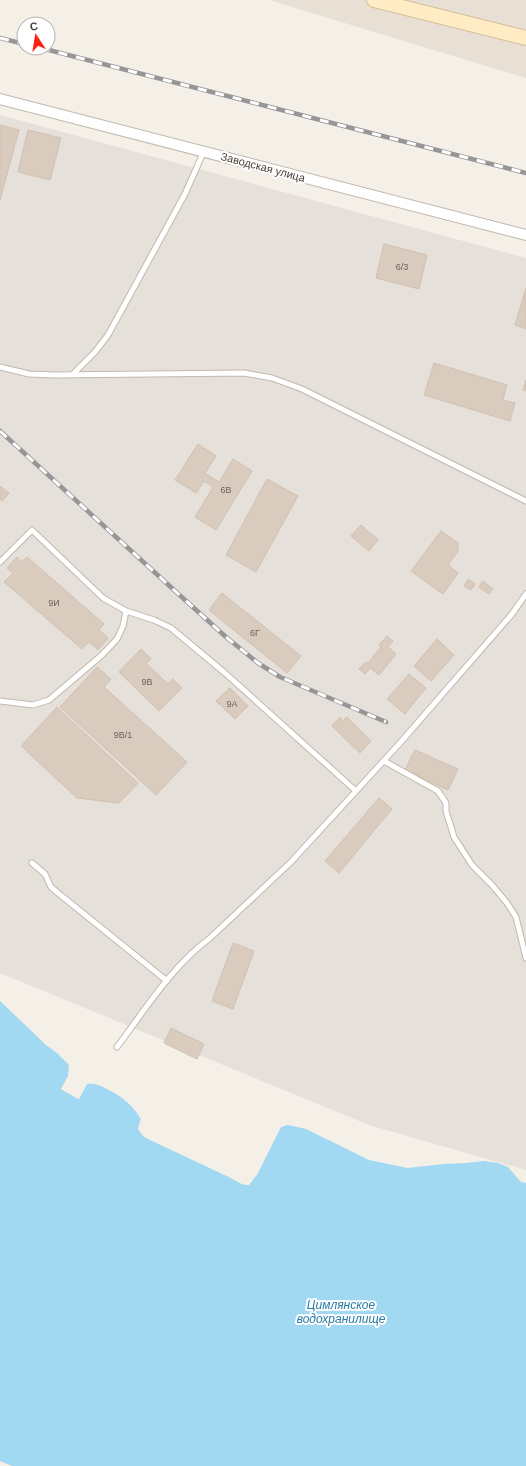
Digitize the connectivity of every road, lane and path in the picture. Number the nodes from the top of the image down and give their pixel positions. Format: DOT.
graph roads {
  1 [pos="374,0"];
  2 [pos="526,38"];
  3 [pos="0,99"];
  4 [pos="204,151"];
  5 [pos="526,235"];
  6 [pos="0,367"];
  7 [pos="72,375"];
  8 [pos="526,501"];
  9 [pos="0,562"];
  10 [pos="526,594"];
  11 [pos="126,611"];
  12 [pos="0,701"];
  13 [pos="384,761"];
  14 [pos="356,791"];
  15 [pos="32,863"];
  16 [pos="526,958"];
  17 [pos="167,981"];
  18 [pos="117,1047"];
  1 -- 2 [label="street"];
  3 -- 4 [label="street, Заводская улица"];
  4 -- 5 [label="street, Заводская улица"];
  4 -- 7 [label="lane"];
  6 -- 7 [label="lane"];
  7 -- 8 [label="lane"];
  9 -- 11 [label="lane"];
  10 -- 13 [label="lane"];
  11 -- 12 [label="lane"];
  11 -- 14 [label="lane"];
  13 -- 14 [label="lane"];
  13 -- 16 [label="lane"];
  14 -- 17 [label="lane"];
  15 -- 17 [label="lane"];
  17 -- 18 [label="lane"];
}
